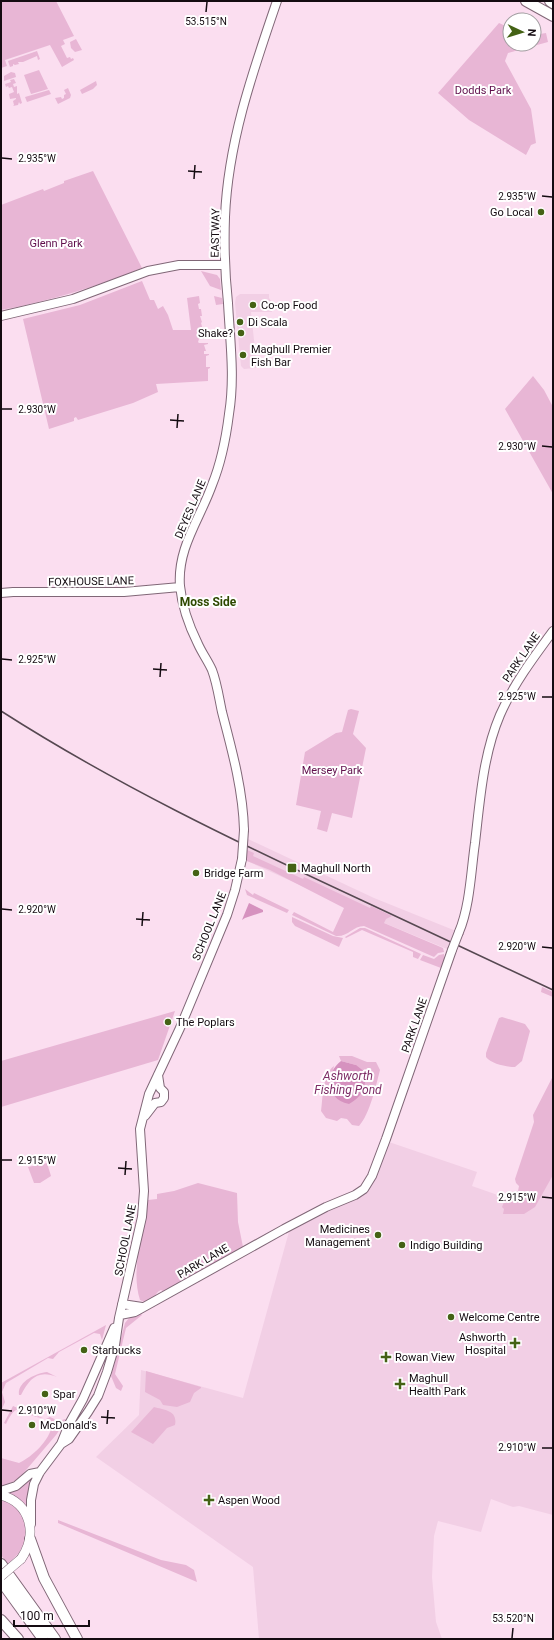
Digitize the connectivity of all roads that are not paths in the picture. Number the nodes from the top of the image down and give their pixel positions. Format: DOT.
graph roads {
  1 [pos="277,1"];
  2 [pos="526,1"];
  3 [pos="537,1"];
  4 [pos="550,1"];
  5 [pos="553,3"];
  6 [pos="550,14"];
  7 [pos="225,265"];
  8 [pos="1,316"];
  9 [pos="180,587"];
  10 [pos="1,593"];
  11 [pos="553,631"];
  12 [pos="232,754"];
  13 [pos="153,1092"];
  14 [pos="156,1103"];
  15 [pos="144,1118"];
  16 [pos="122,1304"];
  17 [pos="142,1307"];
  18 [pos="119,1316"];
  19 [pos="116,1332"];
  20 [pos="102,1385"];
  21 [pos="88,1388"];
  22 [pos="66,1431"];
  23 [pos="61,1444"];
  24 [pos="40,1472"];
  25 [pos="1,1491"];
  26 [pos="1,1495"];
  27 [pos="30,1524"];
  28 [pos="30,1539"];
  29 [pos="1,1564"];
  30 [pos="1,1576"];
  31 [pos="1,1581"];
  32 [pos="1,1620"];
  33 [pos="18,1639"];
  34 [pos="44,1639"];
  35 [pos="56,1639"];
  36 [pos="77,1639"];
  1 -- 7 [label="street, EASTWAY"];
  2 -- 6 [label="highway"];
  3 -- 6 [label="highway"];
  4 -- 5 [label="highway"];
  7 -- 8 [label="street, EASTWAY"];
  7 -- 9 [label="street, DEYES LANE"];
  9 -- 10 [label="street, FOXHOUSE LANE"];
  9 -- 12 [label="street, DEYES LANE"];
  11 -- 17 [label="street, PARK LANE, bridge"];
  12 -- 13 [label="street, SCHOOL LANE, bridge"];
  13 -- 14 [label="street"];
  13 -- 14 [label="street, SCHOOL LANE"];
  13 -- 15 [label="street, SCHOOL LANE"];
  14 -- 15 [label="street, SCHOOL LANE"];
  15 -- 16 [label="street, SCHOOL LANE"];
  16 -- 17 [label="street"];
  16 -- 18 [label="street, SCHOOL LANE"];
  17 -- 18 [label="street, PARK LANE"];
  18 -- 19 [label="street, SCHOOL LANE"];
  18 -- 21 [label="street, SCHOOL LANE"];
  19 -- 20 [label="street, SCHOOL LANE"];
  19 -- 21 [label="street, SCHOOL LANE"];
  20 -- 22 [label="street, SCHOOL LANE"];
  20 -- 23 [label="street, SCHOOL LANE"];
  21 -- 22 [label="street, SCHOOL LANE"];
  22 -- 23 [label="street, SCHOOL LANE"];
  23 -- 24 [label="street"];
  24 -- 25 [label="street"];
  24 -- 27 [label="street"];
  26 -- 27 [label="main road"];
  27 -- 28 [label="main road"];
  28 -- 30 [label="main road, bridge"];
  28 -- 36 [label="highway"];
  29 -- 35 [label="highway"];
  31 -- 34 [label="highway"];
  32 -- 33 [label="highway"];
}
